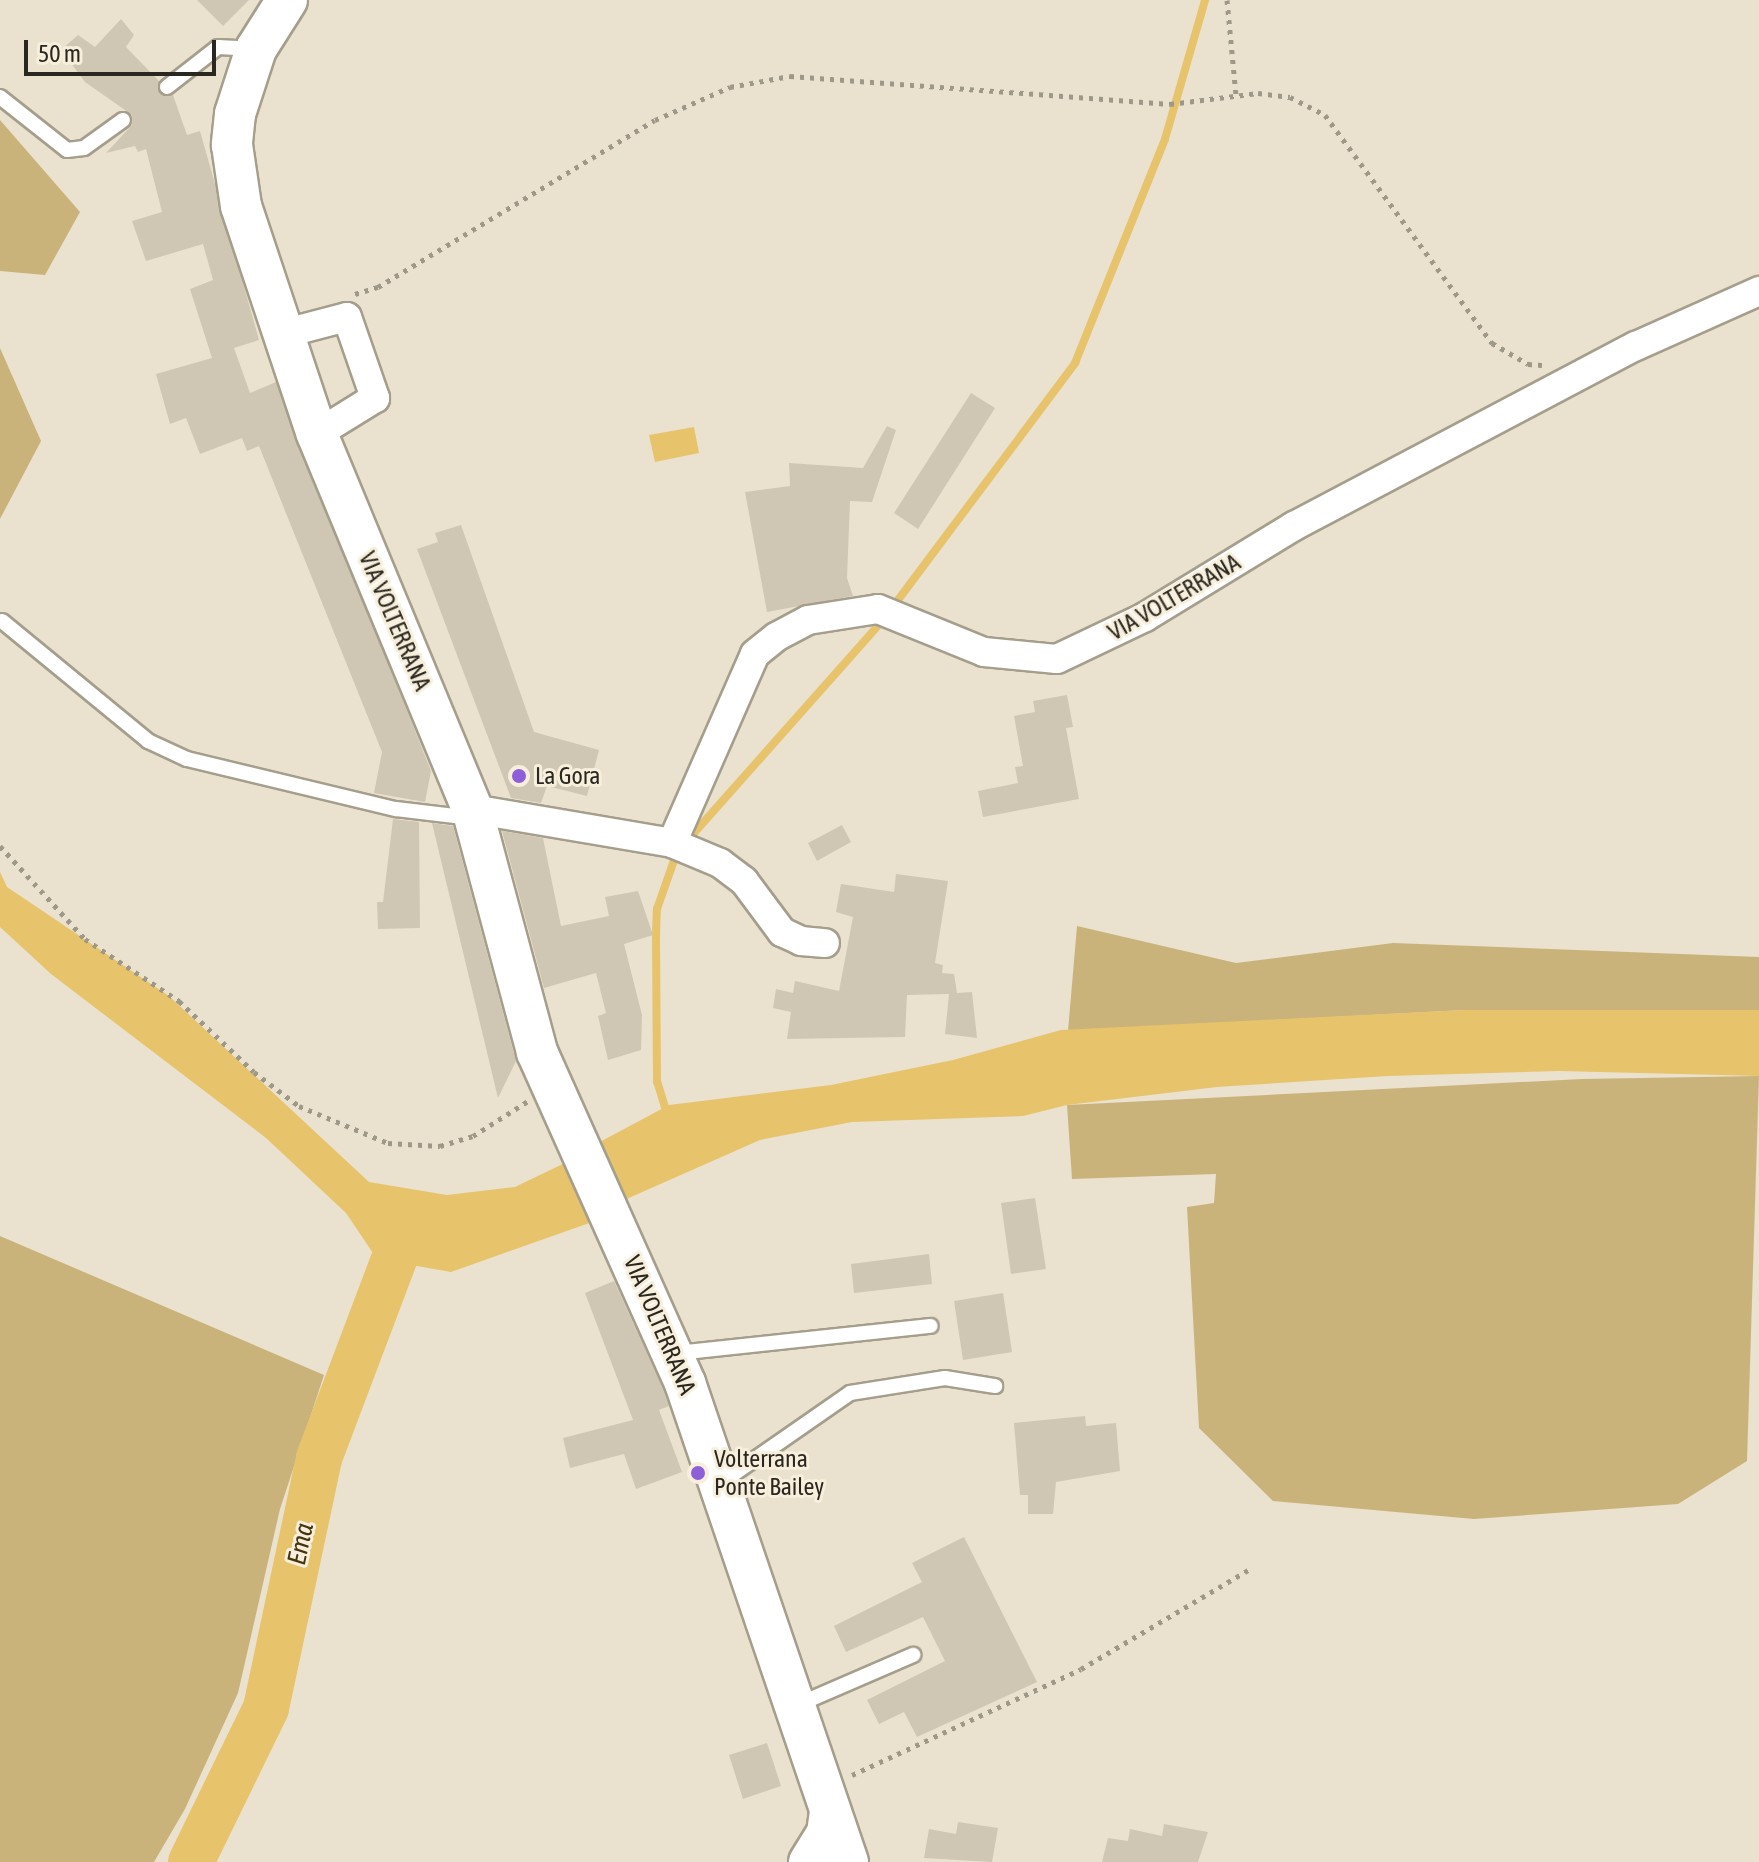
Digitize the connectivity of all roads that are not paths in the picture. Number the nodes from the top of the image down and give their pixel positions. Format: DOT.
graph roads {
  1 [pos="287,0"];
  2 [pos="256,49"];
  3 [pos="167,87"];
  4 [pos="0,97"];
  5 [pos="123,120"];
  6 [pos="1759,291"];
  7 [pos="282,334"];
  8 [pos="317,434"];
  9 [pos="2,621"];
  10 [pos="473,814"];
  11 [pos="672,843"];
  12 [pos="825,943"];
  13 [pos="931,1326"];
  14 [pos="673,1353"];
  15 [pos="995,1386"];
  16 [pos="722,1482"];
  17 [pos="913,1655"];
  18 [pos="795,1706"];
  19 [pos="829,1839"];
  1 -- 2 [label="main road, VIA VOLTERRANA"];
  2 -- 3 [label="lane"];
  2 -- 7 [label="main road, VIA VOLTERRANA"];
  4 -- 5 [label="lane"];
  6 -- 11 [label="street, VIA VOLTERRANA"];
  7 -- 8 [label="main road, VIA VOLTERRANA"];
  7 -- 8 [label="street"];
  8 -- 10 [label="main road, VIA VOLTERRANA"];
  9 -- 10 [label="lane"];
  10 -- 11 [label="street"];
  10 -- 14 [label="main road, VIA VOLTERRANA"];
  11 -- 12 [label="street"];
  13 -- 14 [label="lane"];
  14 -- 16 [label="main road, VIA VOLTERRANA"];
  15 -- 16 [label="lane"];
  16 -- 18 [label="main road, VIA VOLTERRANA"];
  17 -- 18 [label="lane"];
  18 -- 19 [label="main road, VIA VOLTERRANA"];
}
